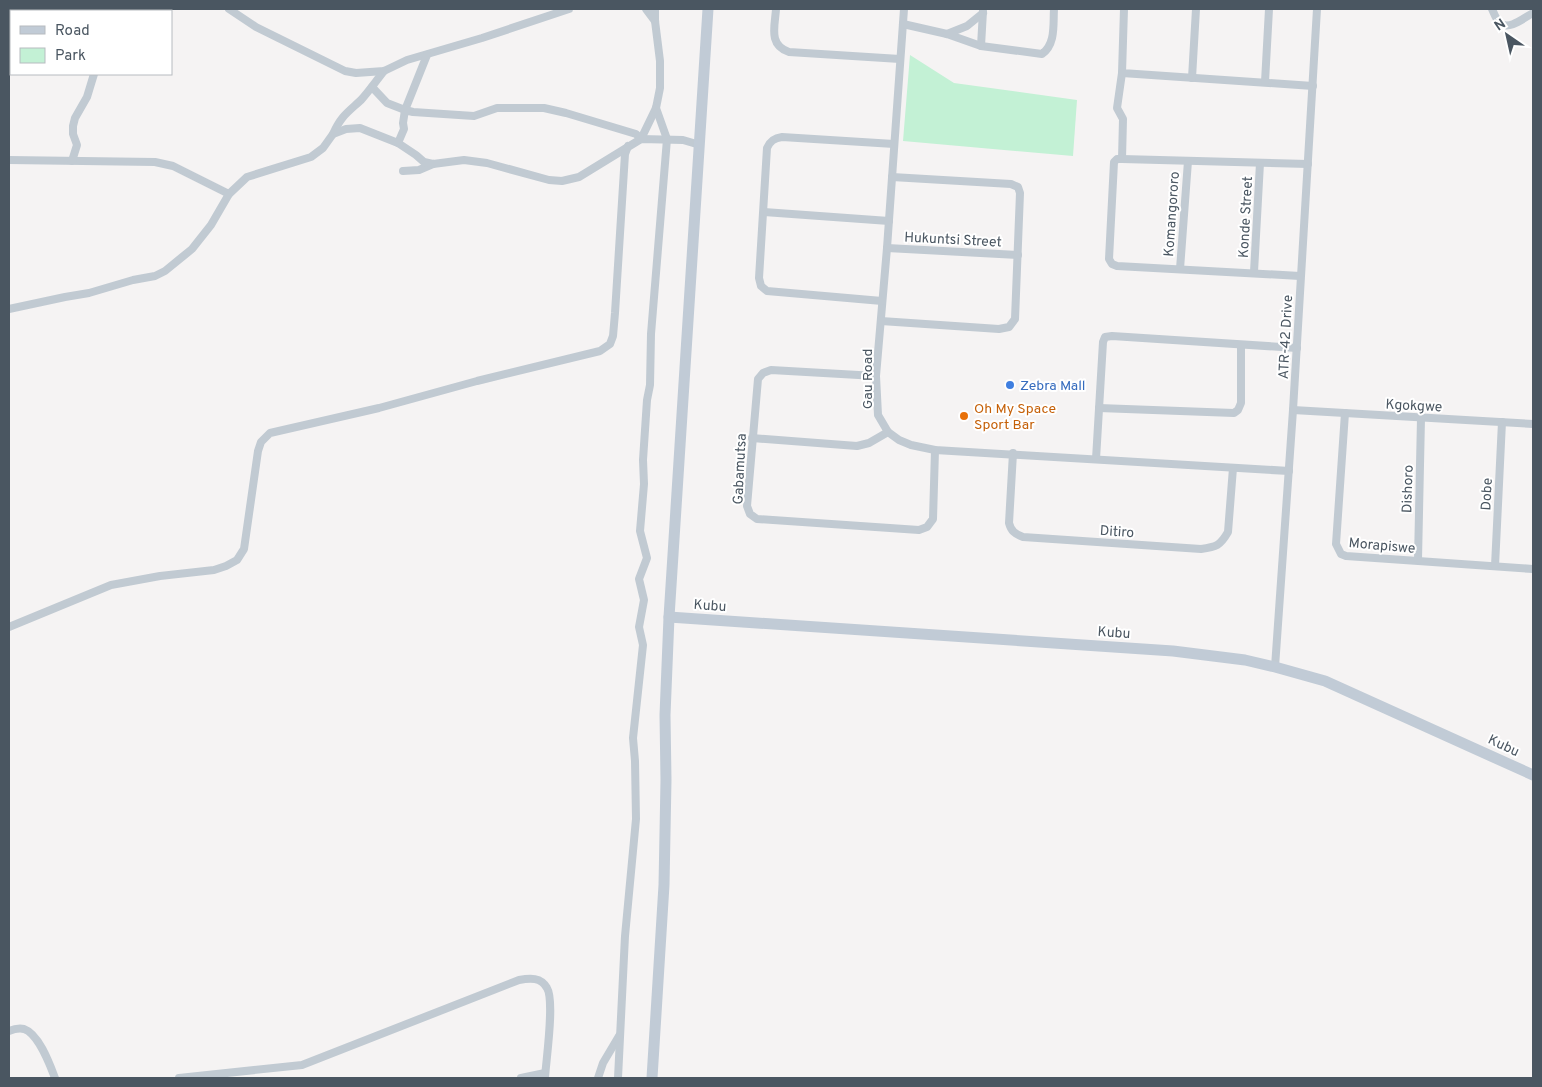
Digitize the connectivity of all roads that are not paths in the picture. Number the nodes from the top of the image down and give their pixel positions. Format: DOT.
graph roads {
  1 [pos="229,9"];
  2 [pos="567,9"];
  3 [pos="646,9"];
  4 [pos="655,9"];
  5 [pos="708,9"];
  6 [pos="776,9"];
  7 [pos="904,9"];
  8 [pos="1054,9"];
  9 [pos="1124,9"];
  10 [pos="1196,9"];
  11 [pos="1269,9"];
  12 [pos="1317,9"];
  13 [pos="1492,9"];
  14 [pos="983,11"];
  15 [pos="1533,13"];
  16 [pos="655,21"];
  17 [pos="903,24"];
  18 [pos="947,34"];
  19 [pos="981,46"];
  20 [pos="428,55"];
  21 [pos="900,59"];
  22 [pos="384,71"];
  23 [pos="1122,72"];
  24 [pos="94,75"];
  25 [pos="1192,78"];
  26 [pos="1265,82"];
  27 [pos="1313,86"];
  28 [pos="372,87"];
  29 [pos="656,108"];
  30 [pos="405,110"];
  31 [pos="333,134"];
  32 [pos="641,139"];
  33 [pos="667,139"];
  34 [pos="398,143"];
  35 [pos="894,144"];
  36 [pos="700,145"];
  37 [pos="628,146"];
  38 [pos="1122,159"];
  39 [pos="9,160"];
  40 [pos="72,161"];
  41 [pos="1188,161"];
  42 [pos="1260,163"];
  43 [pos="433,164"];
  44 [pos="1308,164"];
  45 [pos="403,171"];
  46 [pos="892,177"];
  47 [pos="229,194"];
  48 [pos="764,212"];
  49 [pos="889,221"];
  50 [pos="887,248"];
  51 [pos="1018,255"];
  52 [pos="1180,269"];
  53 [pos="1254,272"];
  54 [pos="1300,276"];
  55 [pos="882,301"];
  56 [pos="9,309"];
  57 [pos="881,321"];
  58 [pos="1241,345"];
  59 [pos="1297,348"];
  60 [pos="876,376"];
  61 [pos="1099,408"];
  62 [pos="1293,410"];
  63 [pos="1345,413"];
  64 [pos="1421,418"];
  65 [pos="1502,422"];
  66 [pos="1533,424"];
  67 [pos="888,432"];
  68 [pos="752,438"];
  69 [pos="936,450"];
  70 [pos="1012,453"];
  71 [pos="1096,459"];
  72 [pos="1232,468"];
  73 [pos="1289,471"];
  74 [pos="1418,560"];
  75 [pos="1495,566"];
  76 [pos="1533,569"];
  77 [pos="669,617"];
  78 [pos="695,619"];
  79 [pos="9,627"];
  80 [pos="668,642"];
  81 [pos="1275,666"];
  82 [pos="1533,775"];
  83 [pos="9,1031"];
  84 [pos="620,1034"];
  85 [pos="653,1053"];
  86 [pos="602,1063"];
  87 [pos="619,1065"];
  88 [pos="246,1075"];
  89 [pos="545,1076"];
  90 [pos="56,1078"];
  91 [pos="179,1078"];
  92 [pos="520,1078"];
  93 [pos="598,1078"];
  94 [pos="618,1078"];
  95 [pos="652,1078"];
  96 [pos="660,1078"];
  1 -- 22 [label="street"];
  2 -- 20 [label="street"];
  3 -- 16 [label="street"];
  4 -- 16 [label="street"];
  5 -- 36 [label="main road"];
  6 -- 21 [label="street"];
  7 -- 17 [label="street, Gau Road"];
  8 -- 19 [label="street"];
  9 -- 23 [label="street"];
  10 -- 25 [label="street"];
  11 -- 26 [label="street"];
  12 -- 27 [label="street, ATR-42 Drive"];
  13 -- 15 [label="street"];
  14 -- 18 [label="street"];
  14 -- 19 [label="street"];
  16 -- 29 [label="street"];
  17 -- 18 [label="street"];
  17 -- 21 [label="street, Gau Road"];
  18 -- 19 [label="street"];
  20 -- 22 [label="street"];
  20 -- 30 [label="street"];
  21 -- 35 [label="street, Gau Road"];
  22 -- 28 [label="street"];
  23 -- 25 [label="street"];
  23 -- 38 [label="street"];
  24 -- 40 [label="street"];
  25 -- 26 [label="street"];
  26 -- 27 [label="street"];
  27 -- 44 [label="street, ATR-42 Drive"];
  28 -- 30 [label="street"];
  28 -- 31 [label="street"];
  29 -- 32 [label="street"];
  29 -- 33 [label="street"];
  30 -- 32 [label="street"];
  30 -- 34 [label="street"];
  31 -- 34 [label="street"];
  31 -- 47 [label="street"];
  32 -- 33 [label="street"];
  32 -- 37 [label="street"];
  33 -- 36 [label="street"];
  33 -- 84 [label="street"];
  34 -- 43 [label="street"];
  35 -- 46 [label="street, Gau Road"];
  35 -- 48 [label="street"];
  36 -- 77 [label="main road"];
  37 -- 43 [label="street"];
  37 -- 79 [label="street"];
  38 -- 41 [label="street"];
  38 -- 52 [label="street"];
  39 -- 40 [label="street"];
  40 -- 47 [label="street"];
  41 -- 42 [label="street"];
  41 -- 52 [label="street, Komangororo"];
  42 -- 44 [label="street"];
  42 -- 53 [label="street, Konde Street"];
  43 -- 45 [label="street"];
  44 -- 54 [label="street, ATR-42 Drive"];
  46 -- 49 [label="street, Gau Road"];
  46 -- 51 [label="street"];
  47 -- 56 [label="street"];
  48 -- 49 [label="street"];
  48 -- 55 [label="street"];
  49 -- 50 [label="street, Gau Road"];
  50 -- 51 [label="street, Hukuntsi Street"];
  50 -- 55 [label="street, Gau Road"];
  51 -- 57 [label="street"];
  52 -- 53 [label="street"];
  53 -- 54 [label="street"];
  54 -- 59 [label="street, ATR-42 Drive"];
  55 -- 57 [label="street, Gau Road"];
  57 -- 60 [label="street, Gau Road"];
  58 -- 59 [label="street"];
  58 -- 61 [label="street"];
  58 -- 61 [label="street"];
  59 -- 62 [label="street, ATR-42 Drive"];
  60 -- 67 [label="street, Gau Road"];
  60 -- 68 [label="street, Gabamutsa"];
  61 -- 71 [label="street"];
  62 -- 63 [label="street, Kgokgwe"];
  62 -- 73 [label="street, ATR-42 Drive"];
  63 -- 64 [label="street, Kgokgwe"];
  63 -- 74 [label="street, Morapiswe"];
  64 -- 65 [label="street, Kgokgwe"];
  64 -- 74 [label="street, Dishoro"];
  65 -- 66 [label="street, Kgokgwe"];
  65 -- 75 [label="street, Dobe"];
  67 -- 68 [label="street"];
  67 -- 69 [label="street"];
  68 -- 69 [label="street, Gabamutsa"];
  69 -- 70 [label="street"];
  70 -- 71 [label="street"];
  70 -- 72 [label="street, Ditiro"];
  71 -- 72 [label="street"];
  72 -- 73 [label="street"];
  73 -- 81 [label="street, ATR-42 Drive"];
  74 -- 75 [label="street, Morapiswe"];
  75 -- 76 [label="street, Morapiswe"];
  77 -- 78 [label="main road, Kubu"];
  77 -- 80 [label="main road"];
  78 -- 80 [label="main road"];
  78 -- 81 [label="main road, Kubu"];
  80 -- 85 [label="main road"];
  81 -- 82 [label="main road, Kubu"];
  83 -- 90 [label="street"];
  84 -- 86 [label="street"];
  84 -- 87 [label="street"];
  85 -- 95 [label="main road"];
  85 -- 96 [label="main road"];
  86 -- 87 [label="street"];
  86 -- 93 [label="street"];
  87 -- 94 [label="street"];
  88 -- 89 [label="street"];
  88 -- 91 [label="street"];
  89 -- 92 [label="street"];
}
